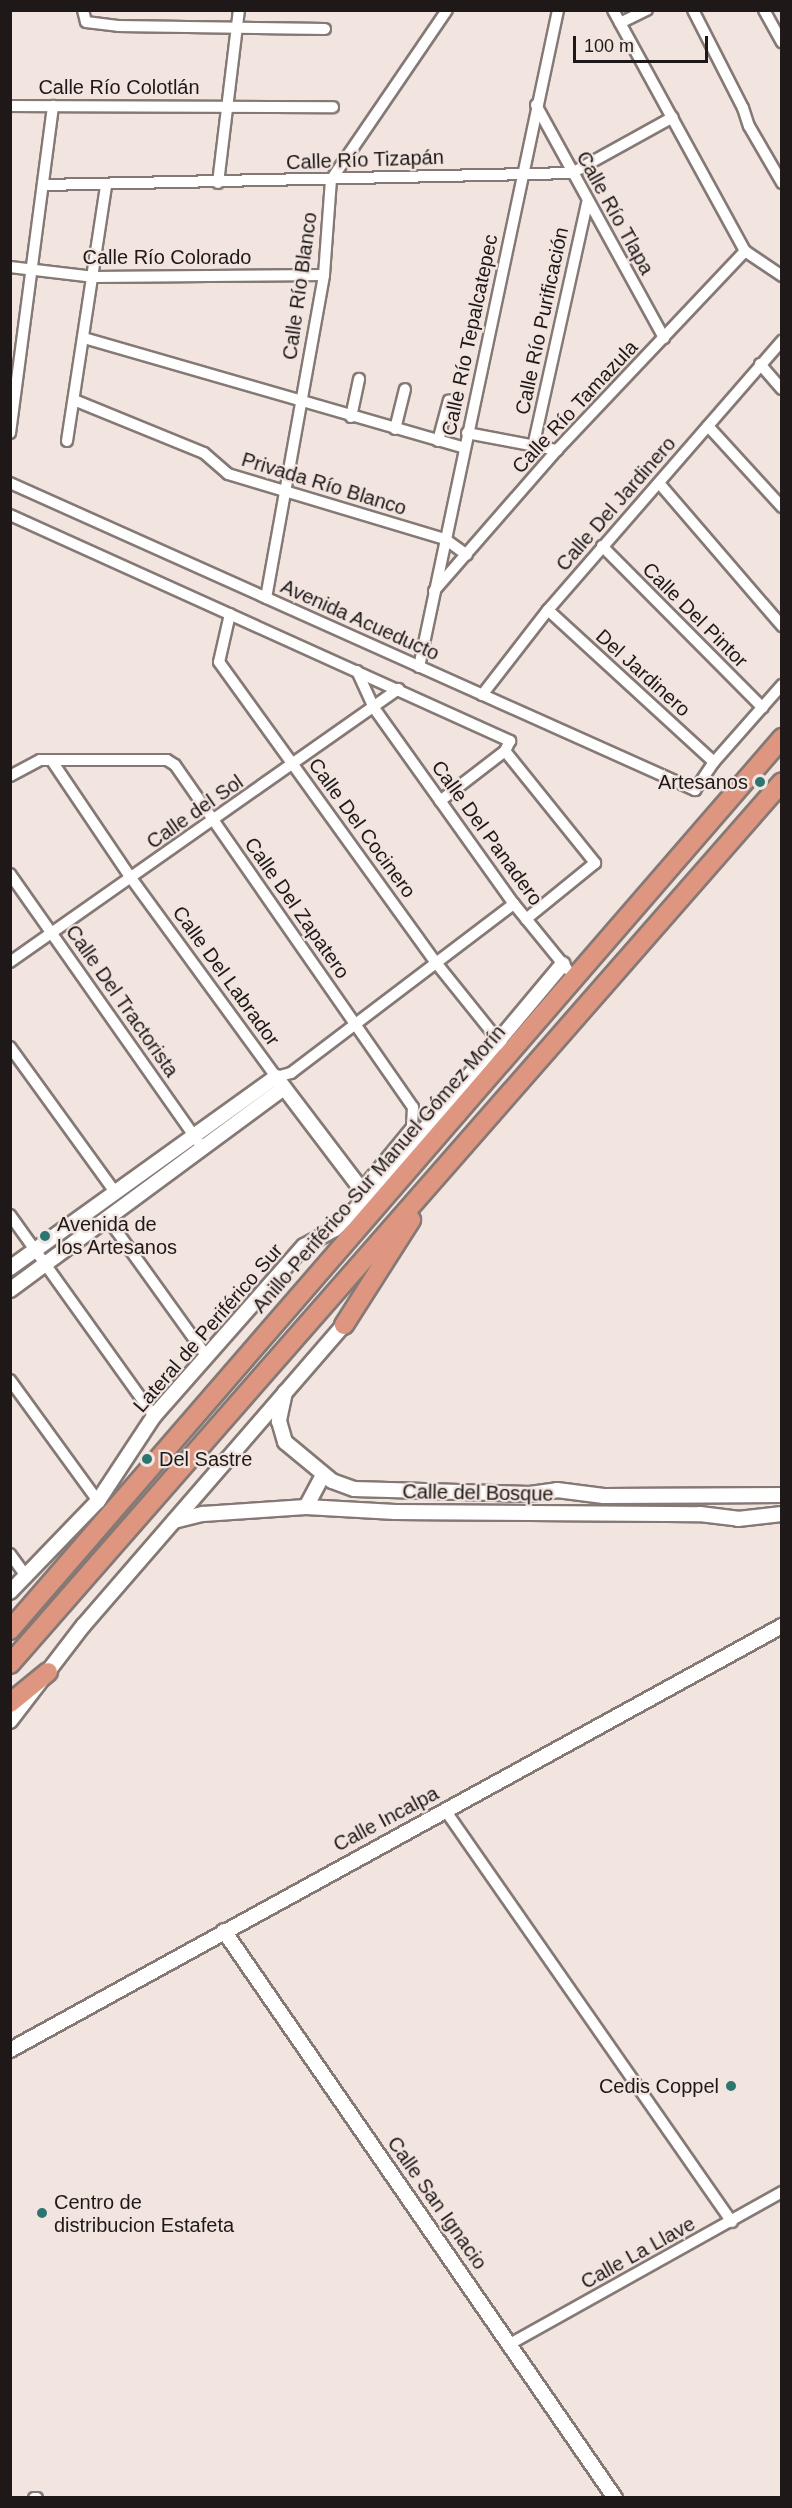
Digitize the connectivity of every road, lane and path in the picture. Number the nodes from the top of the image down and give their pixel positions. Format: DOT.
graph roads {
  1 [pos="83,10"];
  2 [pos="239,10"];
  3 [pos="447,10"];
  4 [pos="558,10"];
  5 [pos="613,10"];
  6 [pos="647,10"];
  7 [pos="693,10"];
  8 [pos="764,10"];
  9 [pos="620,23"];
  10 [pos="237,27"];
  11 [pos="325,30"];
  12 [pos="782,42"];
  13 [pos="228,105"];
  14 [pos="536,105"];
  15 [pos="10,106"];
  16 [pos="53,106"];
  17 [pos="333,107"];
  18 [pos="673,117"];
  19 [pos="778,166"];
  20 [pos="523,172"];
  21 [pos="572,173"];
  22 [pos="331,180"];
  23 [pos="218,183"];
  24 [pos="782,183"];
  25 [pos="44,185"];
  26 [pos="106,185"];
  27 [pos="587,203"];
  28 [pos="745,251"];
  29 [pos="10,267"];
  30 [pos="779,269"];
  31 [pos="31,270"];
  32 [pos="324,275"];
  33 [pos="94,276"];
  34 [pos="84,338"];
  35 [pos="664,338"];
  36 [pos="782,341"];
  37 [pos="760,364"];
  38 [pos="359,379"];
  39 [pos="405,388"];
  40 [pos="782,389"];
  41 [pos="74,400"];
  42 [pos="449,400"];
  43 [pos="301,402"];
  44 [pos="351,417"];
  45 [pos="708,426"];
  46 [pos="395,429"];
  47 [pos="10,433"];
  48 [pos="467,434"];
  49 [pos="67,441"];
  50 [pos="438,441"];
  51 [pos="533,447"];
  52 [pos="464,448"];
  53 [pos="557,450"];
  54 [pos="10,483"];
  55 [pos="659,483"];
  56 [pos="283,492"];
  57 [pos="782,507"];
  58 [pos="10,515"];
  59 [pos="445,540"];
  60 [pos="602,546"];
  61 [pos="467,555"];
  62 [pos="434,591"];
  63 [pos="266,598"];
  64 [pos="548,610"];
  65 [pos="230,614"];
  66 [pos="782,626"];
  67 [pos="419,667"];
  68 [pos="357,671"];
  69 [pos="782,685"];
  70 [pos="399,689"];
  71 [pos="482,695"];
  72 [pos="374,708"];
  73 [pos="763,708"];
  74 [pos="782,738"];
  75 [pos="508,746"];
  76 [pos="52,761"];
  77 [pos="714,762"];
  78 [pos="294,766"];
  79 [pos="10,776"];
  80 [pos="782,782"];
  81 [pos="440,801"];
  82 [pos="214,821"];
  83 [pos="10,874"];
  84 [pos="131,878"];
  85 [pos="514,904"];
  86 [pos="526,919"];
  87 [pos="52,933"];
  88 [pos="10,962"];
  89 [pos="437,964"];
  90 [pos="568,971"];
  91 [pos="357,1025"];
  92 [pos="503,1046"];
  93 [pos="10,1047"];
  94 [pos="280,1082"];
  95 [pos="194,1136"];
  96 [pos="203,1149"];
  97 [pos="446,1165"];
  98 [pos="115,1192"];
  99 [pos="368,1198"];
  100 [pos="10,1215"];
  101 [pos="108,1219"];
  102 [pos="35,1250"];
  103 [pos="45,1264"];
  104 [pos="10,1268"];
  105 [pos="10,1290"];
  106 [pos="344,1325"];
  107 [pos="207,1357"];
  108 [pos="10,1380"];
  109 [pos="285,1392"];
  110 [pos="154,1416"];
  111 [pos="323,1475"];
  112 [pos="782,1495"];
  113 [pos="98,1501"];
  114 [pos="306,1507"];
  115 [pos="782,1514"];
  116 [pos="174,1521"];
  117 [pos="10,1554"];
  118 [pos="25,1575"];
  119 [pos="10,1592"];
  120 [pos="782,1626"];
  121 [pos="10,1630"];
  122 [pos="10,1664"];
  123 [pos="48,1672"];
  124 [pos="10,1703"];
  125 [pos="10,1721"];
  126 [pos="445,1810"];
  127 [pos="224,1931"];
  128 [pos="10,2050"];
  129 [pos="782,2192"];
  130 [pos="732,2222"];
  131 [pos="510,2344"];
  132 [pos="615,2498"];
  1 -- 10 [label="street"];
  2 -- 10 [label="street"];
  3 -- 22 [label="street"];
  4 -- 14 [label="street, Calle Río Tepalcatepec"];
  5 -- 9 [label="street"];
  6 -- 9 [label="street"];
  7 -- 19 [label="street"];
  8 -- 12 [label="street"];
  9 -- 18 [label="street"];
  10 -- 11 [label="street"];
  10 -- 13 [label="street"];
  13 -- 16 [label="street, Calle Río Colotlán"];
  13 -- 17 [label="street, Calle Río Colotlán"];
  13 -- 23 [label="street"];
  14 -- 20 [label="street, Calle Río Tepalcatepec"];
  14 -- 21 [label="street, Calle Río Tlapa"];
  15 -- 16 [label="street, Calle Río Colotlán"];
  16 -- 25 [label="street"];
  18 -- 21 [label="street"];
  18 -- 28 [label="street"];
  19 -- 24 [label="street"];
  20 -- 21 [label="street, Calle Río Tizapán"];
  20 -- 22 [label="street, Calle Río Tizapán"];
  20 -- 48 [label="street, Calle Río Tepalcatepec"];
  21 -- 27 [label="street, Calle Río Tlapa"];
  22 -- 23 [label="street, Calle Río Tizapán"];
  22 -- 32 [label="street, Calle Río Blanco"];
  23 -- 26 [label="street, Calle Río Tizapán"];
  25 -- 26 [label="street, Calle Río Tizapán"];
  25 -- 31 [label="street"];
  26 -- 33 [label="street"];
  27 -- 35 [label="street, Calle Río Tlapa"];
  27 -- 51 [label="street, Calle Río Purificación"];
  28 -- 30 [label="street"];
  28 -- 35 [label="street, Calle Río Tamazula"];
  29 -- 31 [label="street, Calle Río Colorado"];
  31 -- 33 [label="street, Calle Río Colorado"];
  31 -- 47 [label="street"];
  32 -- 33 [label="street, Calle Río Colorado"];
  32 -- 43 [label="street, Calle Río Blanco"];
  33 -- 34 [label="street"];
  34 -- 41 [label="street"];
  34 -- 43 [label="street"];
  35 -- 53 [label="street, Calle Río Tamazula"];
  36 -- 37 [label="street, Calle Del Jardinero"];
  37 -- 40 [label="street"];
  37 -- 45 [label="street, Calle Del Jardinero"];
  38 -- 44 [label="street"];
  39 -- 46 [label="street"];
  41 -- 49 [label="street"];
  41 -- 56 [label="street, Privada Río Blanco"];
  42 -- 50 [label="street"];
  43 -- 44 [label="street"];
  43 -- 56 [label="street, Calle Río Blanco"];
  44 -- 46 [label="street"];
  45 -- 55 [label="street, Calle Del Jardinero"];
  45 -- 57 [label="street"];
  46 -- 50 [label="street"];
  48 -- 51 [label="street"];
  48 -- 52 [label="street, Calle Río Tepalcatepec"];
  50 -- 52 [label="street"];
  51 -- 53 [label="street"];
  52 -- 59 [label="street, Calle Río Tepalcatepec"];
  53 -- 61 [label="street, Calle Río Tamazula"];
  54 -- 63 [label="street, Avenida Acueducto"];
  55 -- 60 [label="street, Calle Del Jardinero"];
  55 -- 66 [label="street"];
  56 -- 59 [label="street, Privada Río Blanco"];
  56 -- 63 [label="street, Calle Río Blanco"];
  58 -- 65 [label="street"];
  59 -- 61 [label="street, Privada Río Blanco"];
  59 -- 62 [label="street, Calle Río Tepalcatepec"];
  60 -- 64 [label="street, Calle Del Jardinero"];
  60 -- 73 [label="street, Calle Del Pintor"];
  61 -- 62 [label="street, Calle Río Tamazula"];
  62 -- 67 [label="street, Calle Río Tepalcatepec"];
  63 -- 67 [label="street, Avenida Acueducto"];
  64 -- 71 [label="street, Calle Del Jardinero"];
  64 -- 77 [label="street, Del Jardinero"];
  65 -- 68 [label="street"];
  65 -- 78 [label="street, Calle Del Cocinero"];
  67 -- 71 [label="street, Avenida Acueducto"];
  68 -- 70 [label="street"];
  68 -- 72 [label="street, Calle Del Panadero"];
  69 -- 73 [label="street"];
  70 -- 72 [label="street, Calle del Sol"];
  70 -- 75 [label="street"];
  71 -- 77 [label="street, Avenida Acueducto"];
  72 -- 78 [label="street, Calle del Sol"];
  72 -- 81 [label="street, Calle Del Panadero"];
  73 -- 77 [label="street"];
  74 -- 90 [label="highway, Anillo Periférico Sur Manuel Gómez Morín"];
  75 -- 81 [label="street"];
  75 -- 86 [label="street"];
  76 -- 79 [label="street, Calle Del Zapatero"];
  76 -- 82 [label="street, Calle Del Zapatero"];
  76 -- 84 [label="street, Calle Del Labrador"];
  78 -- 82 [label="street, Calle del Sol"];
  78 -- 89 [label="street, Calle Del Cocinero"];
  80 -- 97 [label="highway"];
  81 -- 85 [label="street, Calle Del Panadero"];
  82 -- 84 [label="street, Calle del Sol"];
  82 -- 91 [label="street, Calle Del Zapatero"];
  83 -- 87 [label="street, Calle Del Tractorista"];
  84 -- 87 [label="street, Calle del Sol"];
  84 -- 94 [label="street, Calle Del Labrador"];
  85 -- 86 [label="street, Calle Del Panadero"];
  85 -- 89 [label="street"];
  86 -- 90 [label="street, Calle Del Panadero"];
  87 -- 88 [label="street, Calle del Sol"];
  87 -- 95 [label="street, Calle Del Tractorista"];
  89 -- 91 [label="street"];
  89 -- 92 [label="street, Calle Del Cocinero"];
  90 -- 92 [label="highway, Anillo Periférico Sur Manuel Gómez Morín"];
  91 -- 94 [label="street"];
  91 -- 99 [label="street, Calle Del Zapatero"];
  92 -- 99 [label="highway, Anillo Periférico Sur Manuel Gómez Morín"];
  93 -- 98 [label="street"];
  94 -- 95 [label="street"];
  94 -- 96 [label="street"];
  94 -- 99 [label="street, Calle Del Labrador"];
  95 -- 96 [label="street, Calle Del Tractorista"];
  95 -- 98 [label="street"];
  96 -- 101 [label="street"];
  97 -- 106 [label="highway"];
  97 -- 122 [label="highway"];
  98 -- 102 [label="street"];
  99 -- 107 [label="street, Lateral de Periférico Sur"];
  99 -- 121 [label="highway, Anillo Periférico Sur Manuel Gómez Morín"];
  100 -- 102 [label="street"];
  101 -- 103 [label="street"];
  101 -- 107 [label="street"];
  102 -- 103 [label="street"];
  102 -- 104 [label="street"];
  103 -- 105 [label="street"];
  103 -- 110 [label="street"];
  106 -- 109 [label="street"];
  107 -- 110 [label="street, Lateral de Periférico Sur"];
  108 -- 113 [label="street"];
  109 -- 111 [label="street, Calle del Bosque"];
  109 -- 116 [label="street"];
  110 -- 113 [label="street, Lateral de Periférico Sur"];
  111 -- 112 [label="street, Calle del Bosque"];
  111 -- 114 [label="street"];
  113 -- 118 [label="street, Lateral de Periférico Sur"];
  114 -- 115 [label="street, Calle del Bosque"];
  114 -- 116 [label="street, Calle del Bosque"];
  116 -- 123 [label="street"];
  117 -- 118 [label="street"];
  118 -- 119 [label="street, Lateral de Periférico Sur"];
  120 -- 126 [label="street, Calle Incalpa"];
  123 -- 124 [label="highway"];
  123 -- 125 [label="street"];
  126 -- 127 [label="street, Calle Incalpa"];
  126 -- 130 [label="street"];
  127 -- 128 [label="street, Calle Incalpa"];
  127 -- 131 [label="street, Calle San Ignacio"];
  129 -- 130 [label="street, Calle La Llave"];
  130 -- 131 [label="street, Calle La Llave"];
  131 -- 132 [label="street, Calle San Ignacio"];
}
